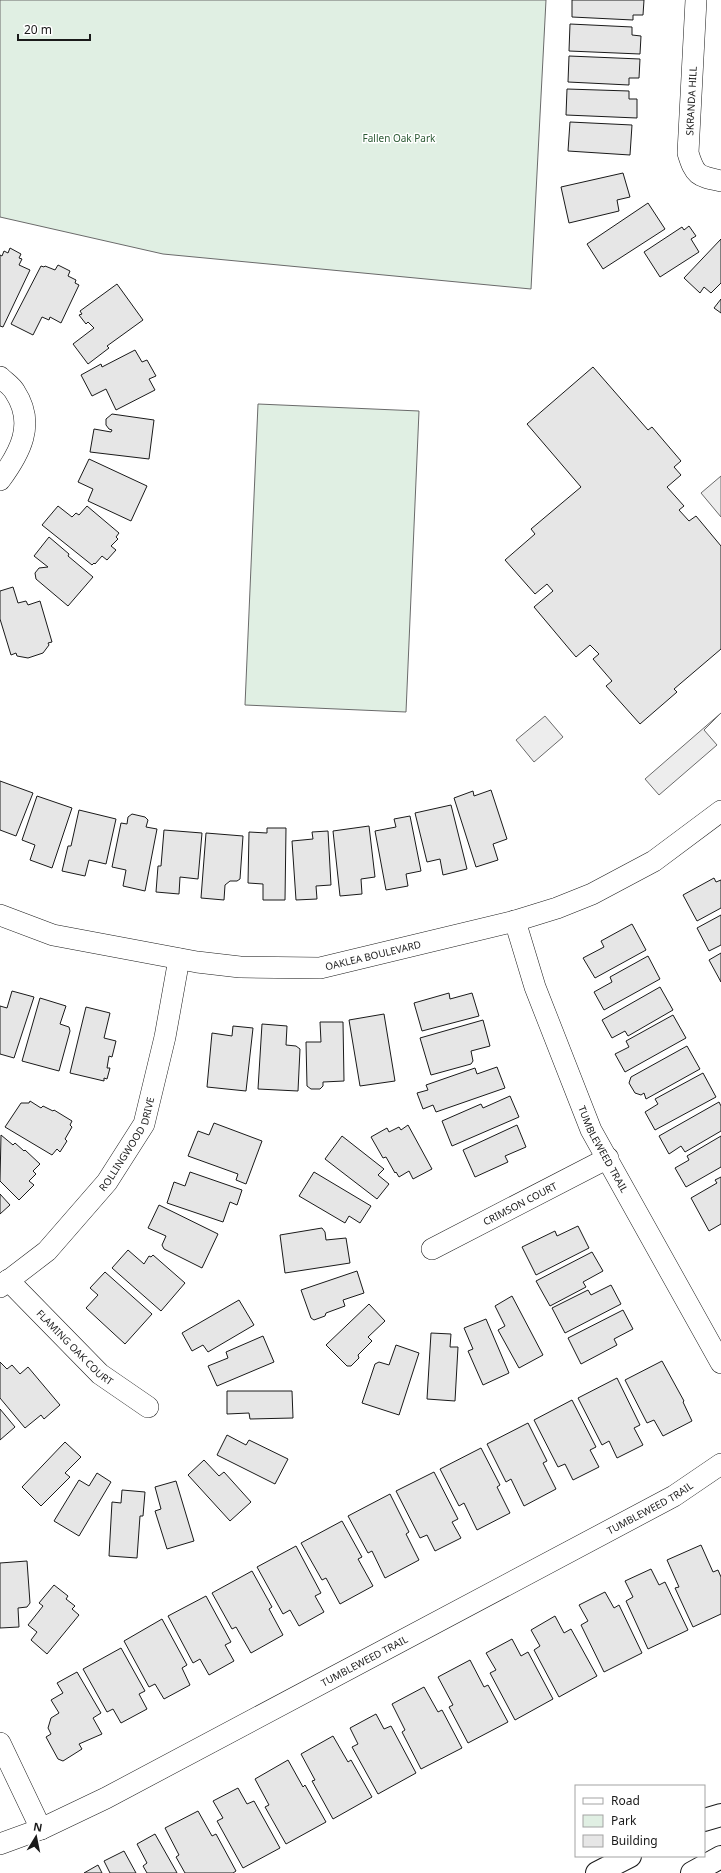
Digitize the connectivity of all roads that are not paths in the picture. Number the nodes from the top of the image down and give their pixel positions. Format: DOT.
graph roads {
  1 [pos="696,0"];
  2 [pos="721,181"];
  3 [pos="0,377"];
  4 [pos="0,480"];
  5 [pos="721,811"];
  6 [pos="0,915"];
  7 [pos="515,922"];
  8 [pos="179,959"];
  9 [pos="608,1158"];
  10 [pos="432,1249"];
  11 [pos="4,1284"];
  12 [pos="721,1363"];
  13 [pos="148,1407"];
  14 [pos="721,1464"];
  15 [pos="0,1744"];
  16 [pos="721,1815"];
  17 [pos="705,1820"];
  18 [pos="41,1830"];
  19 [pos="0,1844"];
  20 [pos="628,1857"];
  21 [pos="721,1857"];
  22 [pos="597,1873"];
  23 [pos="692,1873"];
  1 -- 2 [label="street, SKRANDA HILL"];
  3 -- 4 [label="street"];
  5 -- 7 [label="street, OAKLEA BOULEVARD"];
  6 -- 8 [label="street, OAKLEA BOULEVARD"];
  7 -- 8 [label="street, OAKLEA BOULEVARD"];
  7 -- 9 [label="street, TUMBLEWEED TRAIL"];
  8 -- 11 [label="street, ROLLINGWOOD DRIVE"];
  9 -- 10 [label="street, CRIMSON COURT"];
  9 -- 12 [label="street, TUMBLEWEED TRAIL"];
  11 -- 13 [label="street, FLAMING OAK COURT"];
  14 -- 18 [label="street, TUMBLEWEED TRAIL"];
  15 -- 18 [label="street"];
  16 -- 17 [label="highway"];
  18 -- 19 [label="street, TUMBLEWEED TRAIL"];
  20 -- 22 [label="highway"];
  21 -- 23 [label="highway"];
}
